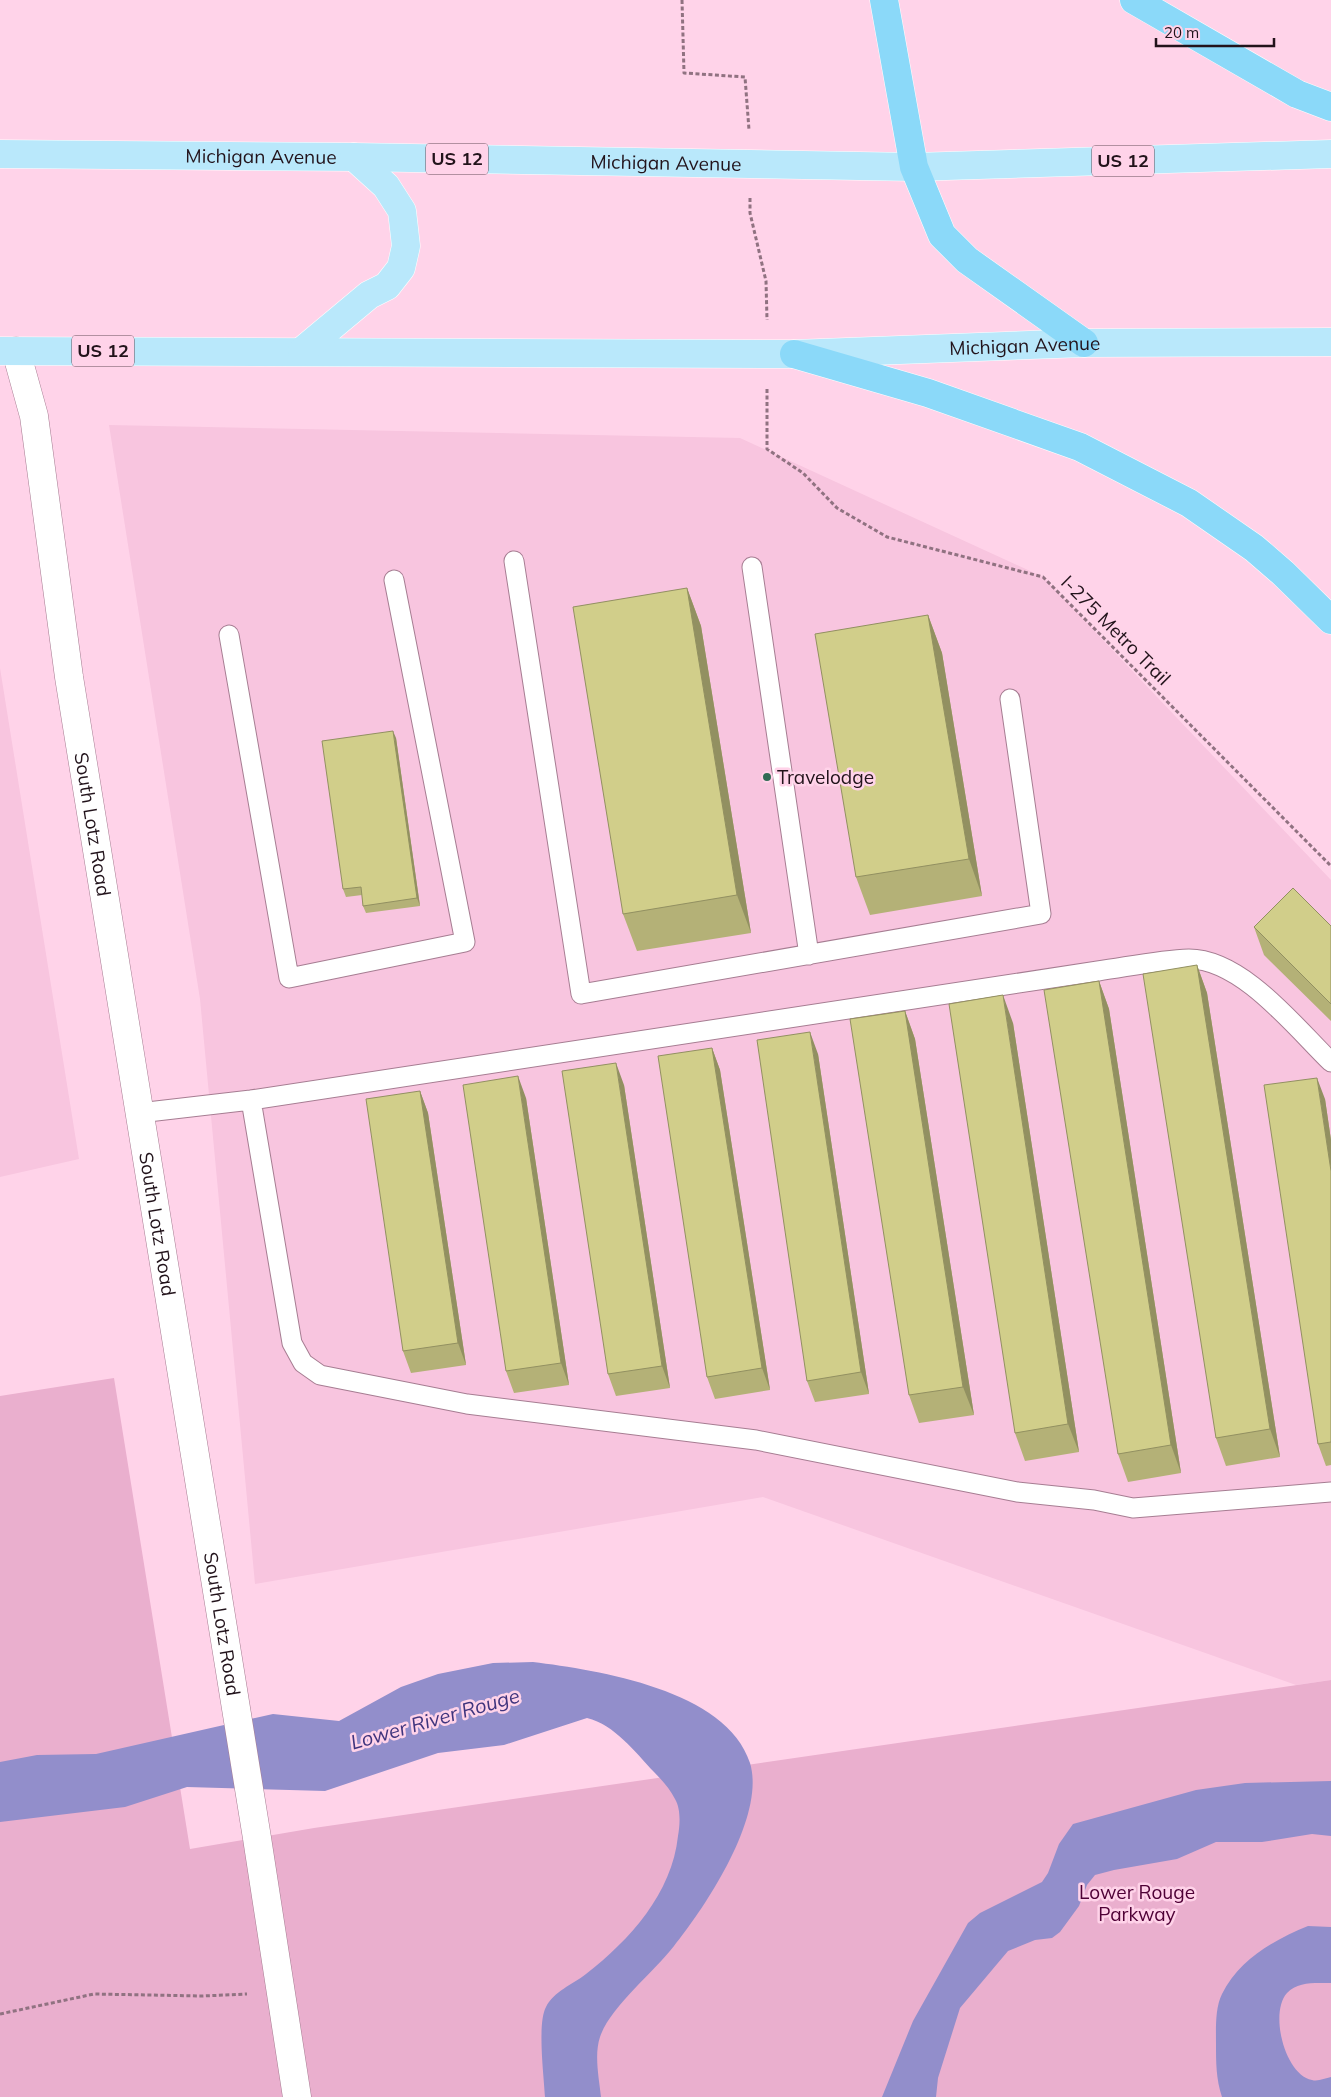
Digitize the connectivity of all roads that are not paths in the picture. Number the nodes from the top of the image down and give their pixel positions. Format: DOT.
graph roads {
  1 [pos="884,0"];
  2 [pos="1134,0"];
  3 [pos="1331,107"];
  4 [pos="0,154"];
  5 [pos="1331,154"];
  6 [pos="354,157"];
  7 [pos="914,167"];
  8 [pos="1331,342"];
  9 [pos="1084,343"];
  10 [pos="8,351"];
  11 [pos="302,352"];
  12 [pos="794,354"];
  13 [pos="514,561"];
  14 [pos="752,567"];
  15 [pos="394,580"];
  16 [pos="1331,620"];
  17 [pos="229,635"];
  18 [pos="1010,699"];
  19 [pos="809,955"];
  20 [pos="1331,1062"];
  21 [pos="251,1100"];
  22 [pos="139,1113"];
  23 [pos="1331,1492"];
  24 [pos="297,2097"];
  1 -- 7 [label="highway"];
  2 -- 3 [label="highway"];
  4 -- 6 [label="main road, Michigan Avenue / US 12"];
  5 -- 7 [label="main road, Michigan Avenue / US 12"];
  6 -- 7 [label="main road, Michigan Avenue / US 12"];
  6 -- 11 [label="main road"];
  7 -- 9 [label="highway"];
  8 -- 9 [label="main road, Michigan Avenue / US 12"];
  9 -- 12 [label="main road, Michigan Avenue / US 12"];
  10 -- 11 [label="main road, Michigan Avenue / US 12"];
  10 -- 22 [label="street, South Lotz Road"];
  11 -- 12 [label="main road, Michigan Avenue / US 12"];
  12 -- 16 [label="highway"];
  13 -- 19 [label="lane"];
  14 -- 19 [label="lane"];
  15 -- 17 [label="lane"];
  18 -- 19 [label="lane"];
  20 -- 21 [label="lane"];
  21 -- 22 [label="lane"];
  21 -- 23 [label="lane"];
  22 -- 24 [label="street, South Lotz Road"];
}
